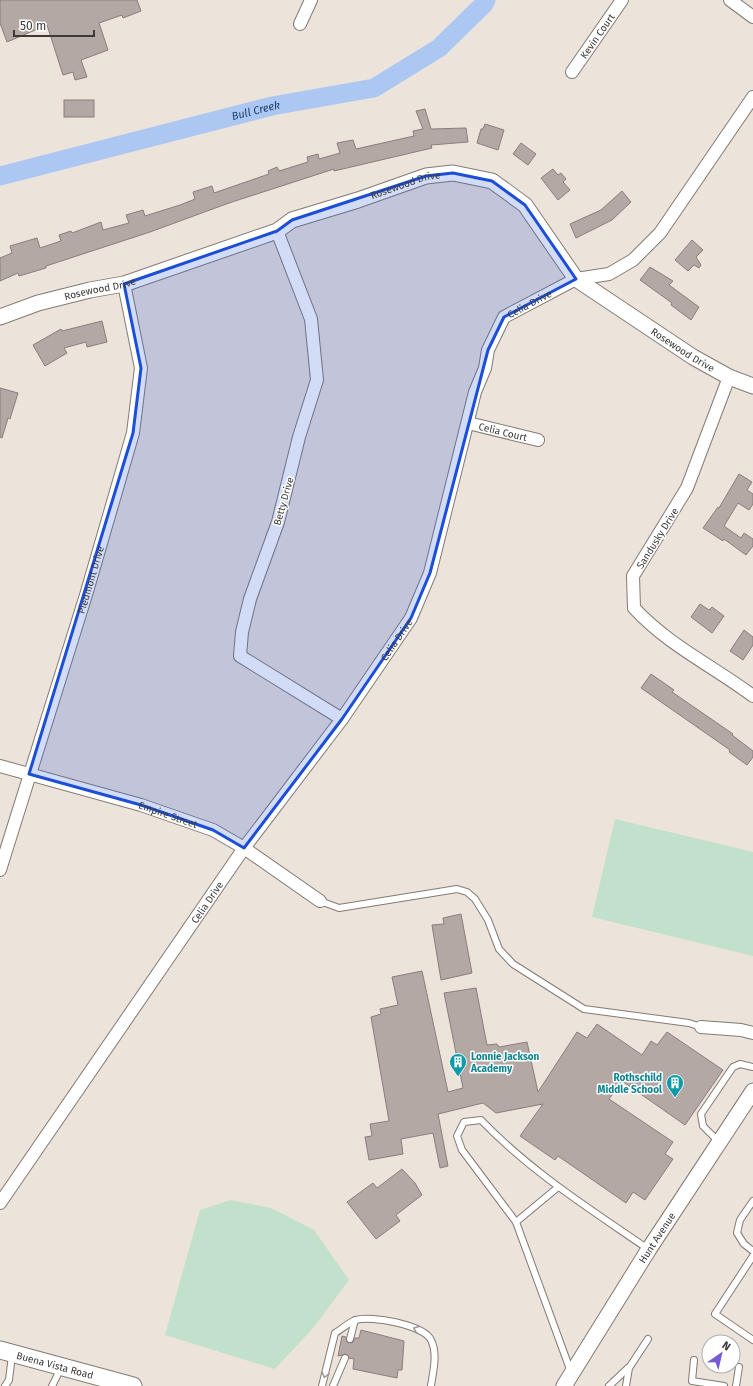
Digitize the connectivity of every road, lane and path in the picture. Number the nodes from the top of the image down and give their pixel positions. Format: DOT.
graph roads {
  1 [pos="311,0"];
  2 [pos="622,0"];
  3 [pos="730,0"];
  4 [pos="753,18"];
  5 [pos="300,24"];
  6 [pos="572,72"];
  7 [pos="753,97"];
  8 [pos="277,231"];
  9 [pos="576,279"];
  10 [pos="124,284"];
  11 [pos="0,317"];
  12 [pos="729,377"];
  13 [pos="753,386"];
  14 [pos="468,423"];
  15 [pos="538,440"];
  16 [pos="753,696"];
  17 [pos="342,719"];
  18 [pos="0,766"];
  19 [pos="29,774"];
  20 [pos="244,848"];
  21 [pos="0,870"];
  22 [pos="320,901"];
  23 [pos="701,1027"];
  24 [pos="753,1033"];
  25 [pos="753,1067"];
  26 [pos="753,1092"];
  27 [pos="719,1142"];
  28 [pos="557,1188"];
  29 [pos="753,1200"];
  30 [pos="0,1203"];
  31 [pos="516,1222"];
  32 [pos="649,1249"];
  33 [pos="753,1251"];
  34 [pos="753,1256"];
  35 [pos="355,1320"];
  36 [pos="350,1339"];
  37 [pos="648,1339"];
  38 [pos="753,1340"];
  39 [pos="6,1352"];
  40 [pos="345,1358"];
  41 [pos="694,1360"];
  42 [pos="62,1367"];
  43 [pos="628,1368"];
  44 [pos="572,1373"];
  45 [pos="738,1374"];
  46 [pos="5,1386"];
  47 [pos="52,1386"];
  48 [pos="131,1386"];
  49 [pos="322,1386"];
  50 [pos="333,1386"];
  51 [pos="431,1386"];
  52 [pos="564,1386"];
  53 [pos="609,1386"];
  54 [pos="626,1386"];
  55 [pos="724,1386"];
  56 [pos="736,1386"];
  1 -- 5 [label="street"];
  2 -- 6 [label="street, Kevin Court"];
  3 -- 4 [label="street"];
  7 -- 9 [label="street, Celia Drive"];
  8 -- 9 [label="street, Rosewood Drive"];
  8 -- 10 [label="street, Rosewood Drive"];
  8 -- 17 [label="street, Betty Drive"];
  9 -- 12 [label="street, Rosewood Drive"];
  9 -- 14 [label="street, Celia Drive"];
  10 -- 11 [label="street, Rosewood Drive"];
  10 -- 19 [label="street, Piedmont Drive"];
  12 -- 13 [label="street, Rosewood Drive"];
  12 -- 16 [label="street, Sandusky Drive"];
  14 -- 15 [label="street, Celia Court"];
  14 -- 17 [label="street, Celia Drive"];
  17 -- 20 [label="street, Celia Drive"];
  18 -- 19 [label="street, Empire Street"];
  19 -- 20 [label="street, Empire Street"];
  19 -- 21 [label="street, Piedmont Drive"];
  20 -- 22 [label="street, Empire Street"];
  20 -- 30 [label="street, Celia Drive"];
  22 -- 23 [label="lane"];
  23 -- 24 [label="street"];
  25 -- 27 [label="lane"];
  26 -- 27 [label="street, Hunt Avenue"];
  27 -- 32 [label="street, Hunt Avenue"];
  28 -- 31 [label="lane"];
  28 -- 31 [label="lane"];
  28 -- 32 [label="lane"];
  29 -- 33 [label="lane"];
  31 -- 44 [label="lane"];
  32 -- 44 [label="street, Hunt Avenue"];
  34 -- 38 [label="lane"];
  35 -- 36 [label="lane"];
  35 -- 49 [label="lane, one-way"];
  51 -- 35 [label="lane, one-way"];
  37 -- 43 [label="lane"];
  39 -- 42 [label="main road, Buena Vista Road"];
  39 -- 46 [label="lane"];
  40 -- 50 [label="lane"];
  41 -- 55 [label="lane"];
  42 -- 47 [label="lane"];
  42 -- 48 [label="main road, Buena Vista Road"];
  43 -- 53 [label="lane"];
  43 -- 54 [label="lane"];
  44 -- 52 [label="street, Hunt Avenue"];
  45 -- 56 [label="lane"];
}
